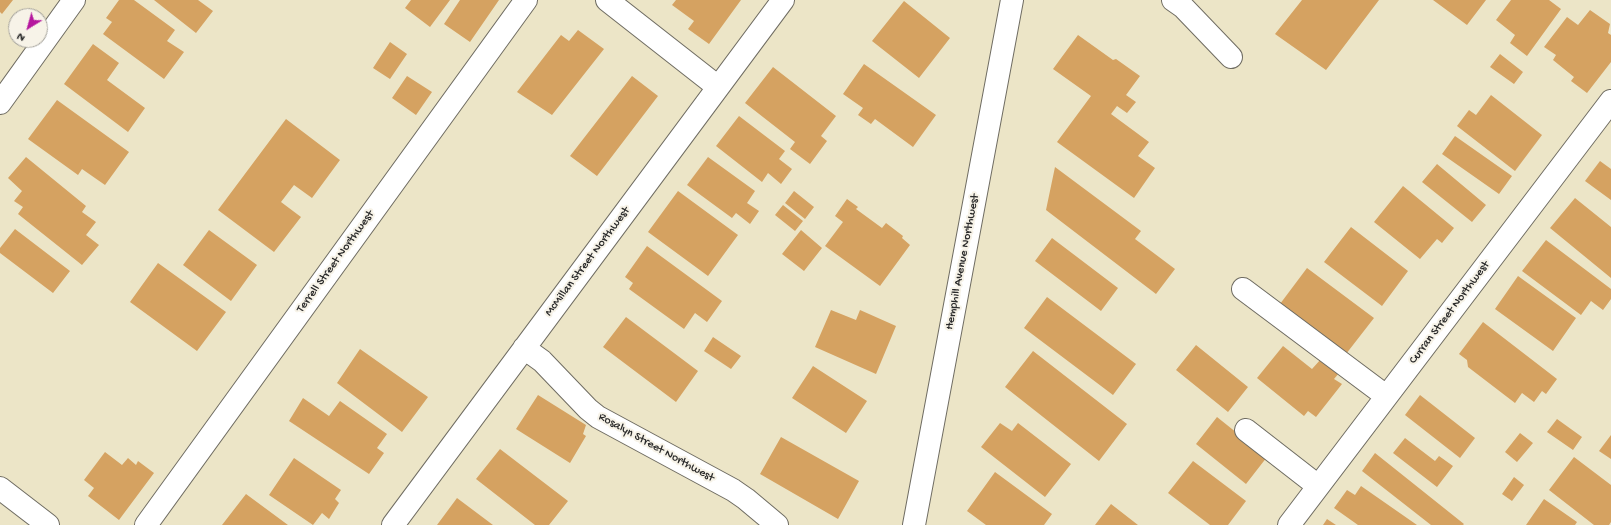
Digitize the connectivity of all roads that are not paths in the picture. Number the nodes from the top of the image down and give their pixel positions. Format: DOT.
graph roads {
  1 [pos="74,0"];
  2 [pos="526,0"];
  3 [pos="607,0"];
  4 [pos="783,0"];
  5 [pos="1012,0"];
  6 [pos="1173,0"];
  7 [pos="1231,57"];
  8 [pos="718,87"];
  9 [pos="1611,101"];
  10 [pos="0,103"];
  11 [pos="1243,289"];
  12 [pos="524,348"];
  13 [pos="1386,396"];
  14 [pos="1246,430"];
  15 [pos="1318,486"];
  16 [pos="0,488"];
  17 [pos="48,525"];
  18 [pos="146,525"];
  19 [pos="393,525"];
  20 [pos="777,525"];
  21 [pos="914,525"];
  22 [pos="1289,525"];
  1 -- 10 [label="street"];
  2 -- 18 [label="street, Terrell Street Northwest"];
  3 -- 8 [label="street"];
  4 -- 8 [label="street, McMillan Street Northwest"];
  5 -- 21 [label="street, Hemphill Avenue Northwest"];
  6 -- 7 [label="street"];
  8 -- 12 [label="street, McMillan Street Northwest"];
  9 -- 13 [label="street, Curran Street Northwest"];
  11 -- 13 [label="street"];
  12 -- 19 [label="street, McMillan Street Northwest"];
  12 -- 20 [label="street, Rosalyn Street Northwest"];
  13 -- 15 [label="street, Curran Street Northwest"];
  14 -- 15 [label="street"];
  15 -- 22 [label="street, Curran Street Northwest"];
  16 -- 17 [label="street"];
}
